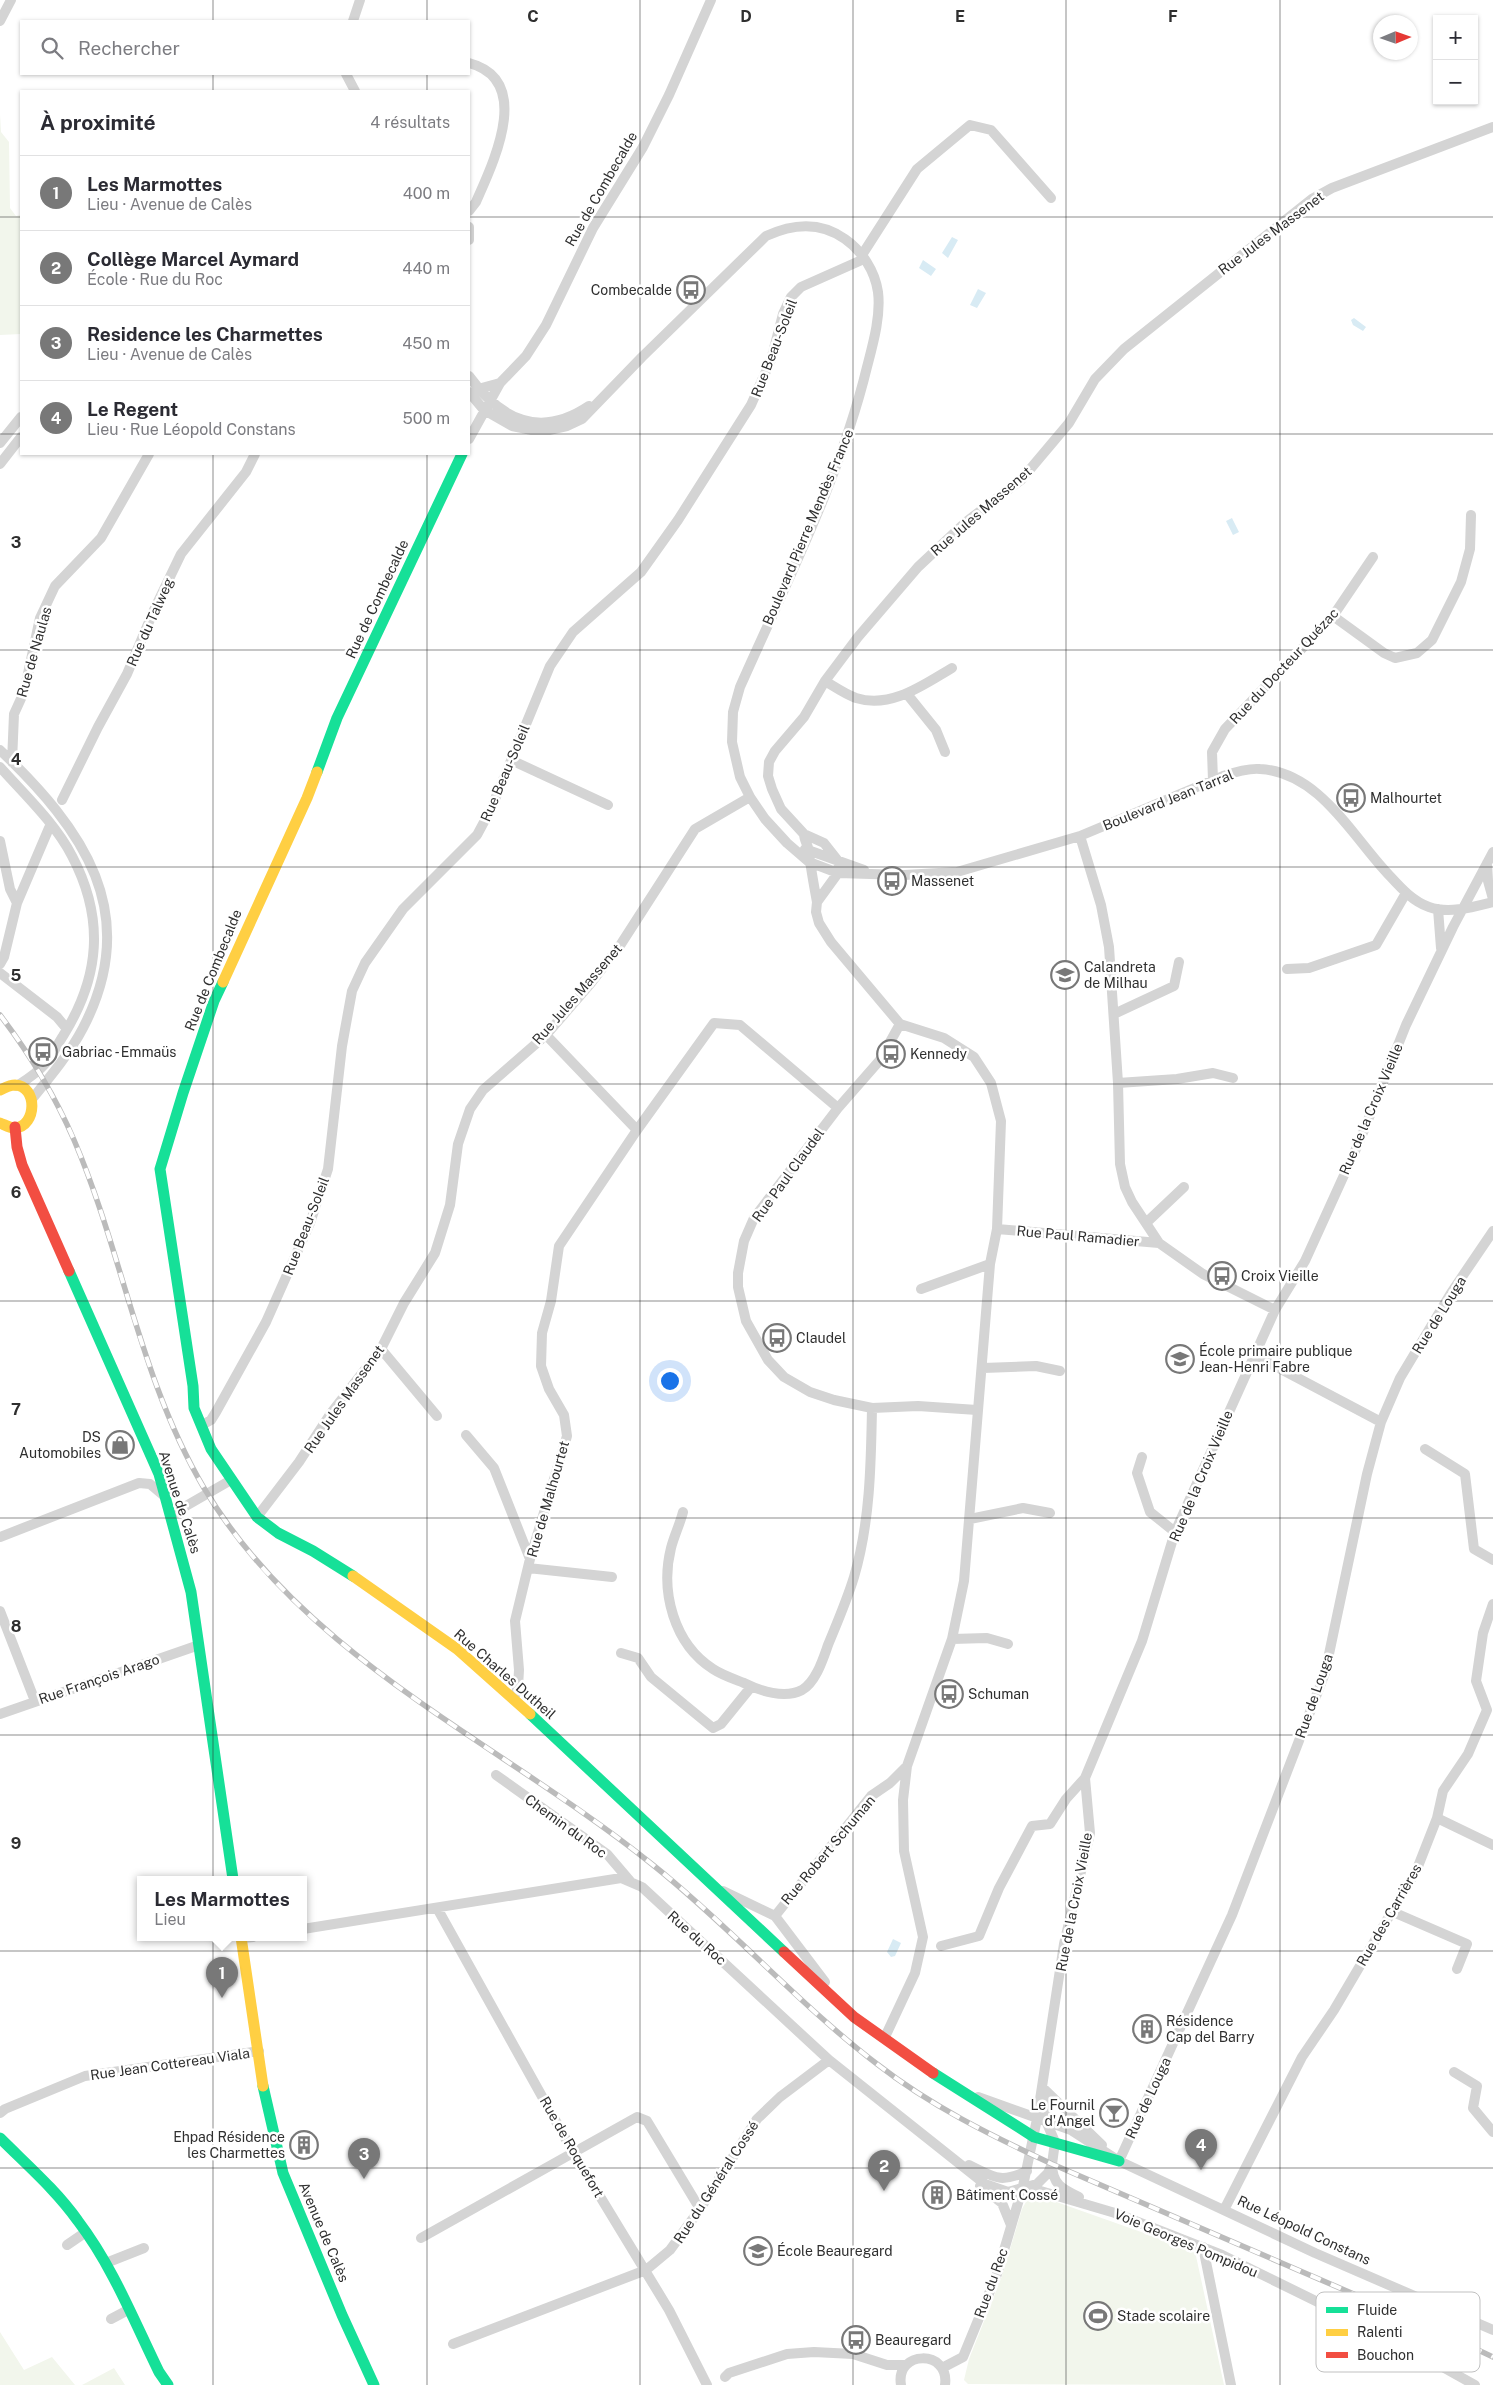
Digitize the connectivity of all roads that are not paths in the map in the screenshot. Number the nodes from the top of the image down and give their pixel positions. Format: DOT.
graph roads {
  1 [pos="11,0"];
  2 [pos="360,0"];
  3 [pos="711,0"];
  4 [pos="354,20"];
  5 [pos="0,21"];
  6 [pos="470,64"];
  7 [pos="347,75"];
  8 [pos="354,90"];
  9 [pos="1493,126"];
  10 [pos="1051,198"];
  11 [pos="470,210"];
  12 [pos="863,257"];
  13 [pos="500,383"];
  14 [pos="474,390"];
  15 [pos="601,398"];
  16 [pos="490,400"];
  17 [pos="484,410"];
  18 [pos="20,418"];
  19 [pos="470,437"];
  20 [pos="20,438"];
  21 [pos="0,443"];
  22 [pos="148,455"];
  23 [pos="254,455"];
  24 [pos="462,455"];
  25 [pos="0,464"];
  26 [pos="1471,515"];
  27 [pos="1373,557"];
  28 [pos="1333,616"];
  29 [pos="952,668"];
  30 [pos="825,681"];
  31 [pos="907,694"];
  32 [pos="0,750"];
  33 [pos="945,752"];
  34 [pos="511,760"];
  35 [pos="12,762"];
  36 [pos="0,767"];
  37 [pos="1213,780"];
  38 [pos="750,797"];
  39 [pos="62,800"];
  40 [pos="608,805"];
  41 [pos="50,828"];
  42 [pos="804,834"];
  43 [pos="1080,836"];
  44 [pos="0,841"];
  45 [pos="787,843"];
  46 [pos="809,850"];
  47 [pos="1493,852"];
  48 [pos="809,862"];
  49 [pos="1487,862"];
  50 [pos="838,867"];
  51 [pos="1406,893"];
  52 [pos="1493,901"];
  53 [pos="817,902"];
  54 [pos="17,903"];
  55 [pos="1462,908"];
  56 [pos="1442,909"];
  57 [pos="1441,951"];
  58 [pos="1180,962"];
  59 [pos="0,964"];
  60 [pos="1287,969"];
  61 [pos="0,973"];
  62 [pos="1114,1014"];
  63 [pos="900,1024"];
  64 [pos="67,1029"];
  65 [pos="546,1035"];
  66 [pos="1233,1078"];
  67 [pos="1118,1083"];
  68 [pos="17,1086"];
  69 [pos="2,1087"];
  70 [pos="32,1099"];
  71 [pos="838,1108"];
  72 [pos="8,1126"];
  73 [pos="637,1130"];
  74 [pos="0,1139"];
  75 [pos="1184,1187"];
  76 [pos="1147,1222"];
  77 [pos="997,1229"];
  78 [pos="1493,1231"];
  79 [pos="1159,1243"];
  80 [pos="990,1264"];
  81 [pos="922,1289"];
  82 [pos="1275,1310"];
  83 [pos="381,1349"];
  84 [pos="1254,1355"];
  85 [pos="983,1368"];
  86 [pos="1060,1371"];
  87 [pos="872,1408"];
  88 [pos="977,1410"];
  89 [pos="438,1416"];
  90 [pos="1381,1422"];
  91 [pos="202,1424"];
  92 [pos="466,1435"];
  93 [pos="1425,1449"];
  94 [pos="1142,1457"];
  95 [pos="231,1480"];
  96 [pos="164,1495"];
  97 [pos="683,1512"];
  98 [pos="1050,1513"];
  99 [pos="172,1514"];
  100 [pos="257,1517"];
  101 [pos="970,1519"];
  102 [pos="1175,1532"];
  103 [pos="0,1537"];
  104 [pos="1493,1560"];
  105 [pos="529,1564"];
  106 [pos="612,1576"];
  107 [pos="1493,1604"];
  108 [pos="0,1611"];
  109 [pos="952,1639"];
  110 [pos="1008,1644"];
  111 [pos="198,1645"];
  112 [pos="622,1653"];
  113 [pos="751,1687"];
  114 [pos="514,1698"];
  115 [pos="35,1701"];
  116 [pos="1490,1711"];
  117 [pos="0,1714"];
  118 [pos="907,1766"];
  119 [pos="496,1776"];
  120 [pos="1085,1778"];
  121 [pos="1437,1818"];
  122 [pos="1493,1845"];
  123 [pos="233,1876"];
  124 [pos="631,1882"];
  125 [pos="710,1884"];
  126 [pos="437,1908"];
  127 [pos="1393,1912"];
  128 [pos="774,1916"];
  129 [pos="307,1928"];
  130 [pos="245,1941"];
  131 [pos="941,1946"];
  132 [pos="1457,1969"];
  133 [pos="843,2007"];
  134 [pos="885,2037"];
  135 [pos="259,2051"];
  136 [pos="829,2060"];
  137 [pos="1454,2072"];
  138 [pos="953,2087"];
  139 [pos="1042,2087"];
  140 [pos="0,2113"];
  141 [pos="1042,2120"];
  142 [pos="1493,2132"];
  143 [pos="1034,2136"];
  144 [pos="0,2138"];
  145 [pos="1055,2142"];
  146 [pos="573,2152"];
  147 [pos="952,2157"];
  148 [pos="1119,2161"];
  149 [pos="1052,2164"];
  150 [pos="1027,2170"];
  151 [pos="1023,2186"];
  152 [pos="700,2209"];
  153 [pos="1224,2210"];
  154 [pos="1114,2213"];
  155 [pos="1012,2225"];
  156 [pos="86,2232"];
  157 [pos="421,2238"];
  158 [pos="67,2245"];
  159 [pos="1203,2247"];
  160 [pos="144,2248"];
  161 [pos="106,2263"];
  162 [pos="646,2270"];
  163 [pos="1404,2292"];
  164 [pos="1316,2302"];
  165 [pos="128,2310"];
  166 [pos="110,2319"];
  167 [pos="1480,2325"];
  168 [pos="1493,2330"];
  169 [pos="454,2344"];
  170 [pos="887,2365"];
  171 [pos="906,2365"];
  172 [pos="942,2368"];
  173 [pos="1452,2372"];
  174 [pos="900,2383"];
  175 [pos="168,2385"];
  176 [pos="374,2385"];
  177 [pos="708,2385"];
  178 [pos="712,2385"];
  179 [pos="945,2385"];
  180 [pos="1231,2385"];
  181 [pos="1475,2385"];
  1 -- 5 [label="street"];
  2 -- 4 [label="street"];
  3 -- 13 [label="street, Rue de Combecalde"];
  6 -- 11 [label="street"];
  7 -- 8 [label="street"];
  9 -- 30 [label="street, Rue Jules Massenet"];
  10 -- 12 [label="street"];
  12 -- 15 [label="street, Boulevard Pierre Mendès France"];
  12 -- 34 [label="street, Rue Beau-Soleil"];
  12 -- 38 [label="street, Boulevard Pierre Mendès France"];
  13 -- 14 [label="street"];
  13 -- 16 [label="street, Rue de Combecalde"];
  14 -- 16 [label="street, Boulevard Pierre Mendès France"];
  14 -- 17 [label="street, Boulevard Pierre Mendès France"];
  15 -- 16 [label="street, Boulevard Pierre Mendès France"];
  15 -- 17 [label="street, Boulevard Pierre Mendès France"];
  16 -- 17 [label="street, Rue de Combecalde"];
  17 -- 19 [label="street, Rue de Combecalde"];
  18 -- 21 [label="street"];
  20 -- 25 [label="street"];
  22 -- 35 [label="street, Rue de Naulas"];
  23 -- 39 [label="street, Rue du Talweg"];
  24 -- 91 [label="street, Rue de Combecalde"];
  26 -- 28 [label="street"];
  27 -- 28 [label="street, Rue du Docteur Quézac"];
  28 -- 37 [label="street, Rue du Docteur Quézac"];
  29 -- 31 [label="street"];
  30 -- 31 [label="street"];
  30 -- 42 [label="street, Rue Jules Massenet"];
  31 -- 33 [label="street"];
  32 -- 35 [label="street"];
  34 -- 40 [label="street"];
  34 -- 91 [label="street, Rue Beau-Soleil"];
  35 -- 70 [label="street"];
  36 -- 64 [label="street"];
  37 -- 43 [label="street, Boulevard Jean Tarral"];
  37 -- 51 [label="street, Boulevard Jean Tarral"];
  38 -- 45 [label="street, Boulevard Jean Tarral"];
  38 -- 65 [label="street, Rue Jules Massenet"];
  41 -- 54 [label="street"];
  42 -- 46 [label="street, Rue Jules Massenet"];
  42 -- 50 [label="street, Rue Jules Massenet"];
  43 -- 50 [label="street, Boulevard Jean Tarral"];
  43 -- 62 [label="street"];
  44 -- 54 [label="street"];
  45 -- 46 [label="street, Boulevard Jean Tarral"];
  45 -- 48 [label="street, Boulevard Jean Tarral"];
  46 -- 48 [label="street, Rue Jules Massenet"];
  46 -- 50 [label="street, Boulevard Jean Tarral"];
  47 -- 49 [label="street, Rue de la Croix Vieille"];
  48 -- 50 [label="street, Boulevard Jean Tarral"];
  48 -- 53 [label="street, Rue Jules Massenet"];
  49 -- 52 [label="street"];
  49 -- 55 [label="street, Rue de la Croix Vieille"];
  50 -- 53 [label="street"];
  51 -- 56 [label="street, Boulevard Jean Tarral"];
  51 -- 60 [label="street"];
  52 -- 55 [label="street"];
  53 -- 63 [label="street, Rue Jules Massenet"];
  54 -- 59 [label="street"];
  55 -- 56 [label="street"];
  55 -- 57 [label="street, Rue de la Croix Vieille"];
  56 -- 57 [label="street, Rue de la Croix Vieille"];
  57 -- 82 [label="street, Rue de la Croix Vieille"];
  58 -- 62 [label="street"];
  61 -- 64 [label="street"];
  62 -- 67 [label="street"];
  63 -- 71 [label="street, Rue Paul Claudel"];
  63 -- 77 [label="street"];
  64 -- 68 [label="street"];
  65 -- 73 [label="street"];
  65 -- 83 [label="street, Rue Jules Massenet"];
  66 -- 67 [label="street"];
  67 -- 76 [label="street"];
  68 -- 69 [label="street"];
  68 -- 70 [label="street"];
  70 -- 72 [label="street"];
  71 -- 73 [label="street, Rue de Malhourtet"];
  71 -- 87 [label="street, Rue Paul Claudel"];
  72 -- 74 [label="street"];
  72 -- 96 [label="street, Avenue de Calès"];
  73 -- 105 [label="street, Rue de Malhourtet"];
  75 -- 76 [label="street"];
  76 -- 79 [label="street"];
  77 -- 79 [label="street, Rue Paul Ramadier"];
  77 -- 80 [label="street"];
  78 -- 90 [label="street, Rue de Louga"];
  79 -- 82 [label="street"];
  80 -- 81 [label="street"];
  80 -- 85 [label="street"];
  82 -- 84 [label="street, Rue de la Croix Vieille"];
  83 -- 89 [label="street"];
  83 -- 100 [label="street, Rue Jules Massenet"];
  84 -- 90 [label="street"];
  84 -- 102 [label="street, Rue de la Croix Vieille"];
  85 -- 86 [label="street"];
  85 -- 88 [label="street"];
  87 -- 88 [label="street, Rue Paul Claudel"];
  87 -- 113 [label="street"];
  88 -- 101 [label="street"];
  90 -- 148 [label="street, Rue de Louga"];
  91 -- 95 [label="street, Rue de Combecalde"];
  92 -- 105 [label="street"];
  93 -- 104 [label="street"];
  94 -- 102 [label="street"];
  95 -- 99 [label="street"];
  95 -- 100 [label="street, Rue de Combecalde"];
  96 -- 99 [label="street, Avenue de Calès"];
  96 -- 103 [label="street"];
  97 -- 113 [label="street"];
  98 -- 101 [label="street"];
  99 -- 111 [label="street, Avenue de Calès"];
  100 -- 114 [label="street, Rue Charles Dutheil"];
  101 -- 109 [label="street"];
  102 -- 120 [label="street, Rue de la Croix Vieille"];
  105 -- 106 [label="street"];
  105 -- 114 [label="street, Rue de Malhourtet"];
  107 -- 116 [label="street, Rue des Carrières"];
  108 -- 115 [label="street"];
  109 -- 110 [label="street"];
  109 -- 118 [label="street"];
  111 -- 115 [label="street, Rue François Arago"];
  111 -- 123 [label="street, Avenue de Calès"];
  112 -- 113 [label="street"];
  114 -- 125 [label="street, Rue Charles Dutheil"];
  115 -- 117 [label="street, Rue François Arago"];
  116 -- 121 [label="street, Rue des Carrières"];
  118 -- 128 [label="street, Rue Robert Schuman"];
  118 -- 134 [label="street"];
  119 -- 124 [label="street, Chemin du Roc"];
  120 -- 131 [label="street"];
  120 -- 139 [label="street, Rue de la Croix Vieille"];
  121 -- 122 [label="street"];
  121 -- 127 [label="street, Rue des Carrières"];
  124 -- 126 [label="street, Rue du Roc"];
  124 -- 136 [label="street, Rue du Roc"];
  125 -- 128 [label="street, Rue Charles Dutheil"];
  125 -- 133 [label="street, Rue Charles Dutheil"];
  126 -- 129 [label="street, Rue du Roc"];
  126 -- 146 [label="street, Rue de Roquefort"];
  127 -- 132 [label="street"];
  127 -- 153 [label="street, Rue des Carrières"];
  128 -- 133 [label="street, Rue Charles Dutheil"];
  130 -- 135 [label="street, Avenue de Calès"];
  133 -- 134 [label="street, Rue Charles Dutheil"];
  134 -- 138 [label="street, Rue Charles Dutheil"];
  135 -- 140 [label="street, Rue Jean Cottereau Viala"];
  135 -- 176 [label="street, Avenue de Calès"];
  136 -- 147 [label="street, Rue du Roc"];
  136 -- 152 [label="street, Rue du Général Cossé"];
  137 -- 142 [label="street"];
  138 -- 141 [label="street, Rue Charles Dutheil"];
  138 -- 143 [label="street, Rue Charles Dutheil"];
  139 -- 141 [label="street, Rue de la Croix Vieille"];
  139 -- 148 [label="street, Rue Léopold Constans"];
  141 -- 143 [label="street, Rue de la Croix Vieille"];
  141 -- 145 [label="street, Rue de la Croix Vieille"];
  141 -- 148 [label="street, Rue Léopold Constans"];
  143 -- 145 [label="street, Rue Léopold Constans"];
  143 -- 150 [label="street, Rue de la Croix Vieille"];
  144 -- 156 [label="street"];
  145 -- 148 [label="street, Rue Léopold Constans"];
  145 -- 149 [label="street"];
  146 -- 152 [label="street"];
  146 -- 157 [label="street"];
  146 -- 162 [label="street, Rue de Roquefort"];
  147 -- 150 [label="street"];
  147 -- 151 [label="street, Rue du Roc"];
  147 -- 155 [label="street"];
  148 -- 153 [label="street, Rue Léopold Constans"];
  149 -- 151 [label="street"];
  149 -- 154 [label="street"];
  150 -- 151 [label="street, Rue de la Croix Vieille"];
  151 -- 154 [label="street, Voie Georges Pompidou"];
  151 -- 155 [label="street, Rue du Rec"];
  152 -- 162 [label="street, Rue du Général Cossé"];
  153 -- 163 [label="street, Rue Léopold Constans"];
  154 -- 159 [label="street, Voie Georges Pompidou"];
  155 -- 172 [label="street, Rue du Rec"];
  156 -- 158 [label="street"];
  156 -- 161 [label="street"];
  159 -- 164 [label="street, Voie Georges Pompidou"];
  159 -- 180 [label="street"];
  160 -- 161 [label="street"];
  161 -- 165 [label="street"];
  162 -- 169 [label="street, Rue du Général Cossé"];
  162 -- 177 [label="street, Rue de Roquefort"];
  165 -- 166 [label="street"];
  165 -- 175 [label="street"];
  167 -- 168 [label="street, Rue Léopold Constans"];
  170 -- 171 [label="street"];
  170 -- 174 [label="street"];
  170 -- 178 [label="street"];
  171 -- 172 [label="street"];
  171 -- 174 [label="street"];
  172 -- 179 [label="street"];
  173 -- 181 [label="street, Voie Georges Pompidou"];
}
